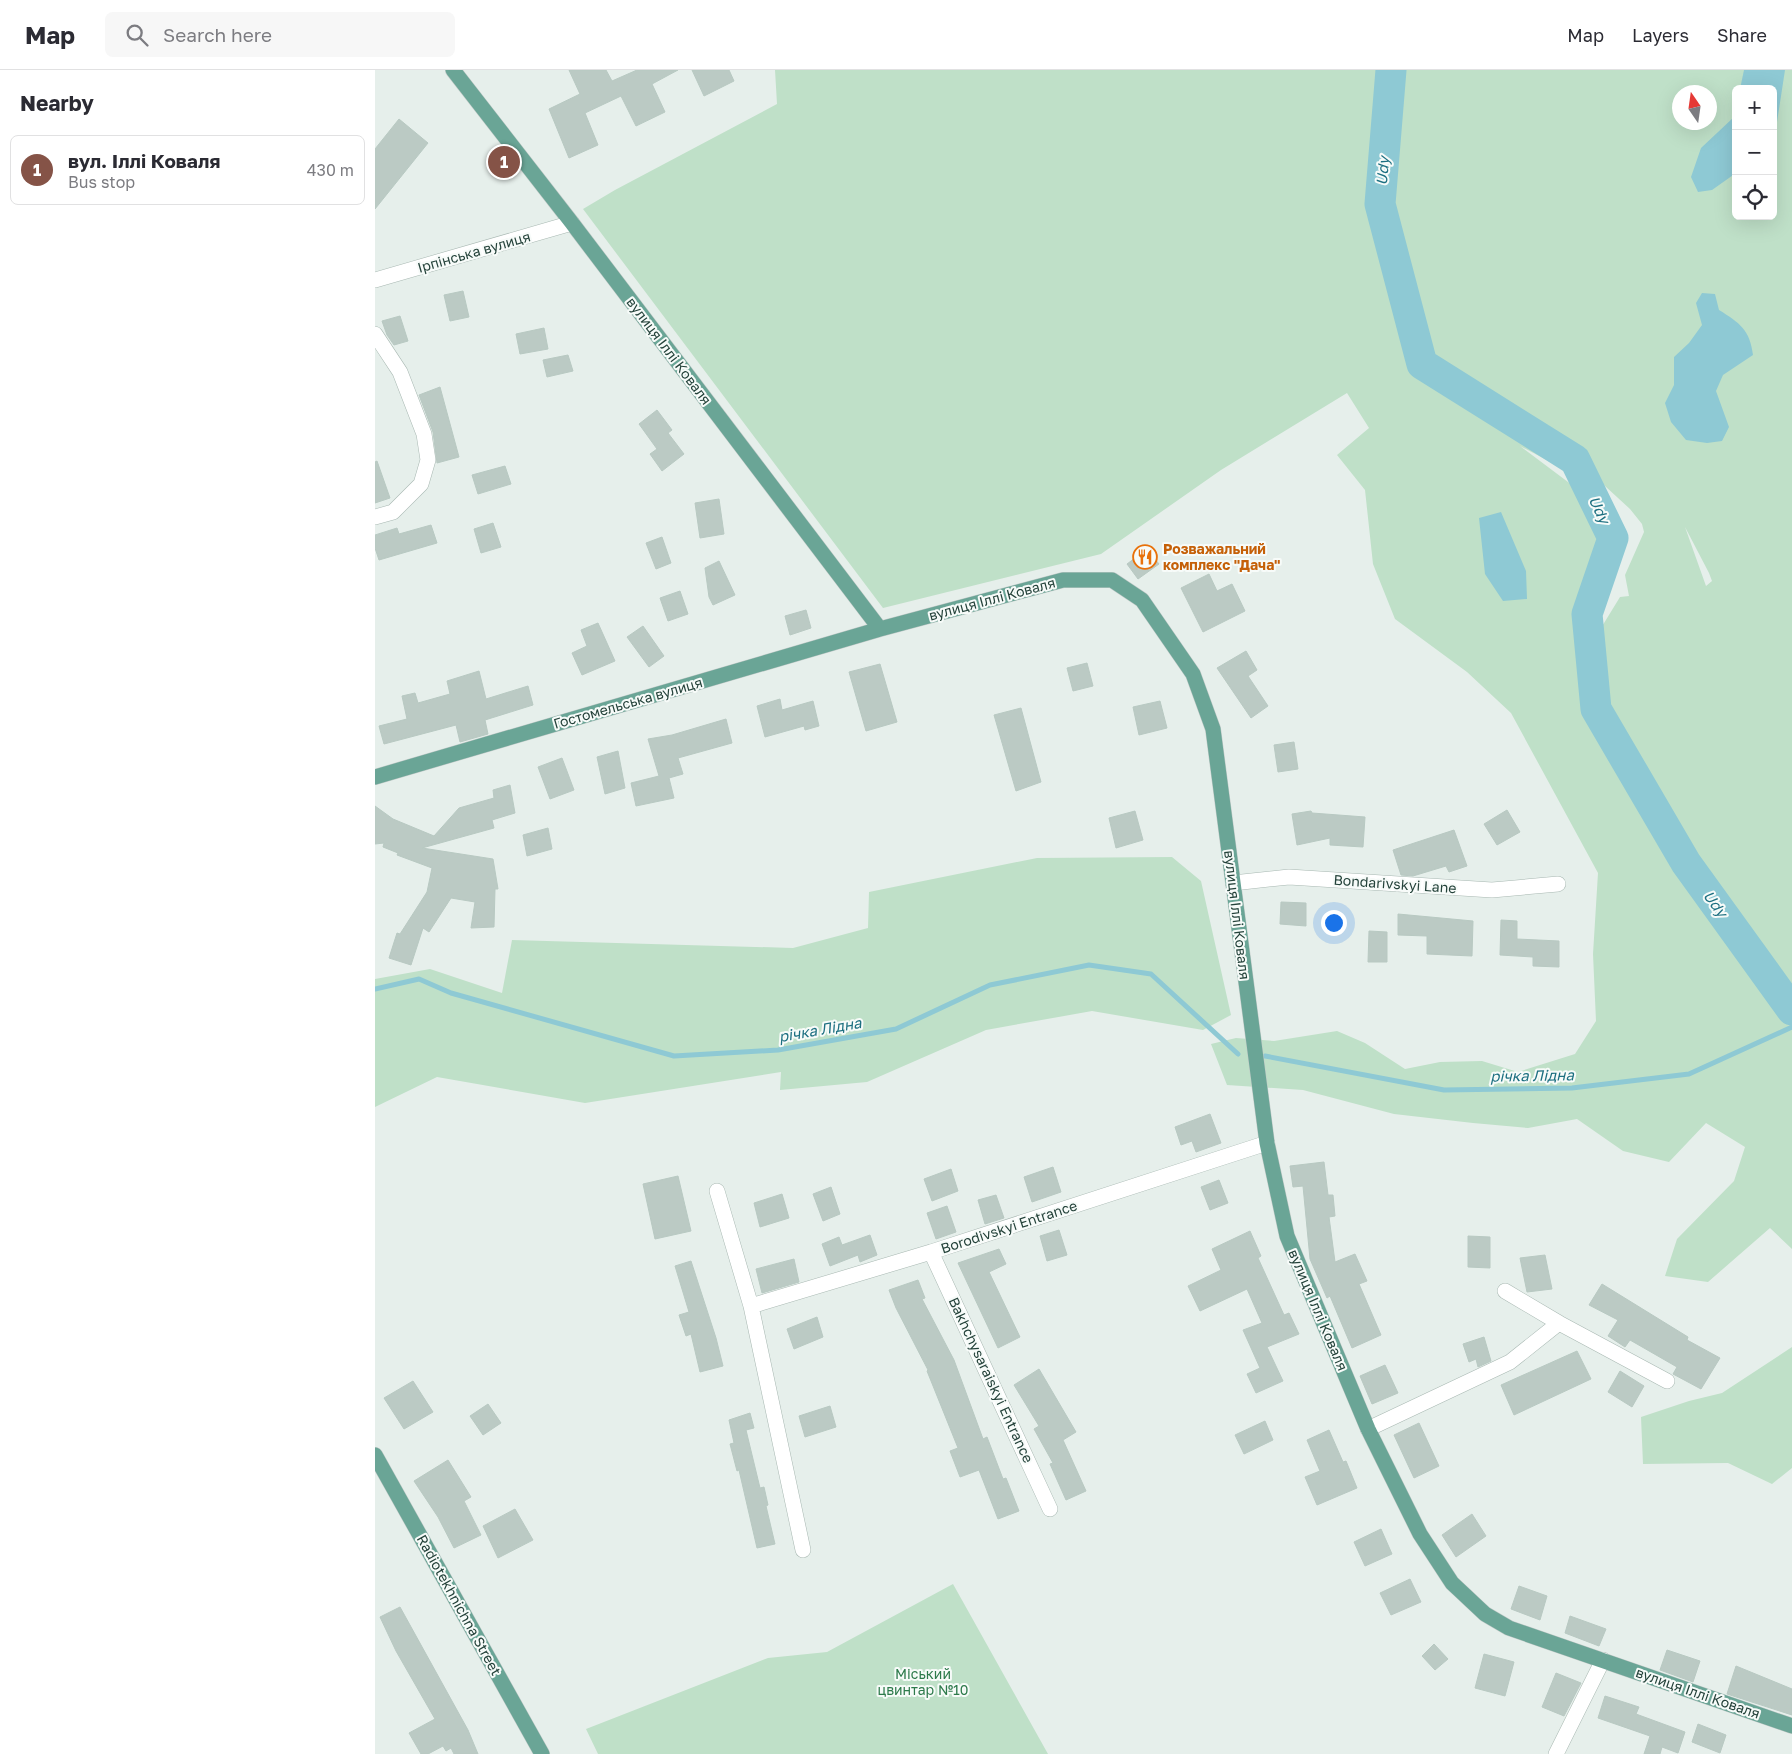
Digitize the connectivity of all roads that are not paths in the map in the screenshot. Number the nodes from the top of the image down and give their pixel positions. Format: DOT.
graph roads {
  1 [pos="453,70"];
  2 [pos="572,223"];
  3 [pos="375,280"];
  4 [pos="375,334"];
  5 [pos="375,517"];
  6 [pos="880,629"];
  7 [pos="375,777"];
  8 [pos="1233,883"];
  9 [pos="1558,884"];
  10 [pos="1267,1144"];
  11 [pos="717,1191"];
  12 [pos="931,1252"];
  13 [pos="1505,1291"];
  14 [pos="751,1306"];
  15 [pos="1559,1323"];
  16 [pos="1667,1381"];
  17 [pos="1368,1429"];
  18 [pos="375,1455"];
  19 [pos="1050,1509"];
  20 [pos="803,1550"];
  21 [pos="1603,1660"];
  22 [pos="1792,1726"];
  23 [pos="542,1754"];
  24 [pos="1556,1754"];
  1 -- 2 [label="main road, вулиця Іллі Коваля"];
  2 -- 3 [label="street, Ірпінська вулиця"];
  2 -- 6 [label="main road, вулиця Іллі Коваля"];
  4 -- 5 [label="street"];
  6 -- 7 [label="main road, Гостомельська вулиця"];
  6 -- 8 [label="main road, вулиця Іллі Коваля"];
  8 -- 9 [label="street, Bondarivskyi Lane"];
  8 -- 10 [label="main road, вулиця Іллі Коваля"];
  10 -- 12 [label="street, Borodivskyi Entrance"];
  10 -- 17 [label="main road, вулиця Іллі Коваля"];
  11 -- 14 [label="street"];
  12 -- 14 [label="street, Borodivskyi Entrance"];
  12 -- 19 [label="street, Bakhchysaraiskyi Entrance"];
  13 -- 15 [label="street"];
  14 -- 20 [label="street"];
  15 -- 16 [label="street"];
  15 -- 17 [label="street"];
  17 -- 21 [label="main road, вулиця Іллі Коваля"];
  18 -- 23 [label="main road, Radiotekhnichna Street"];
  21 -- 22 [label="main road, вулиця Іллі Коваля"];
  21 -- 24 [label="street"];
}
